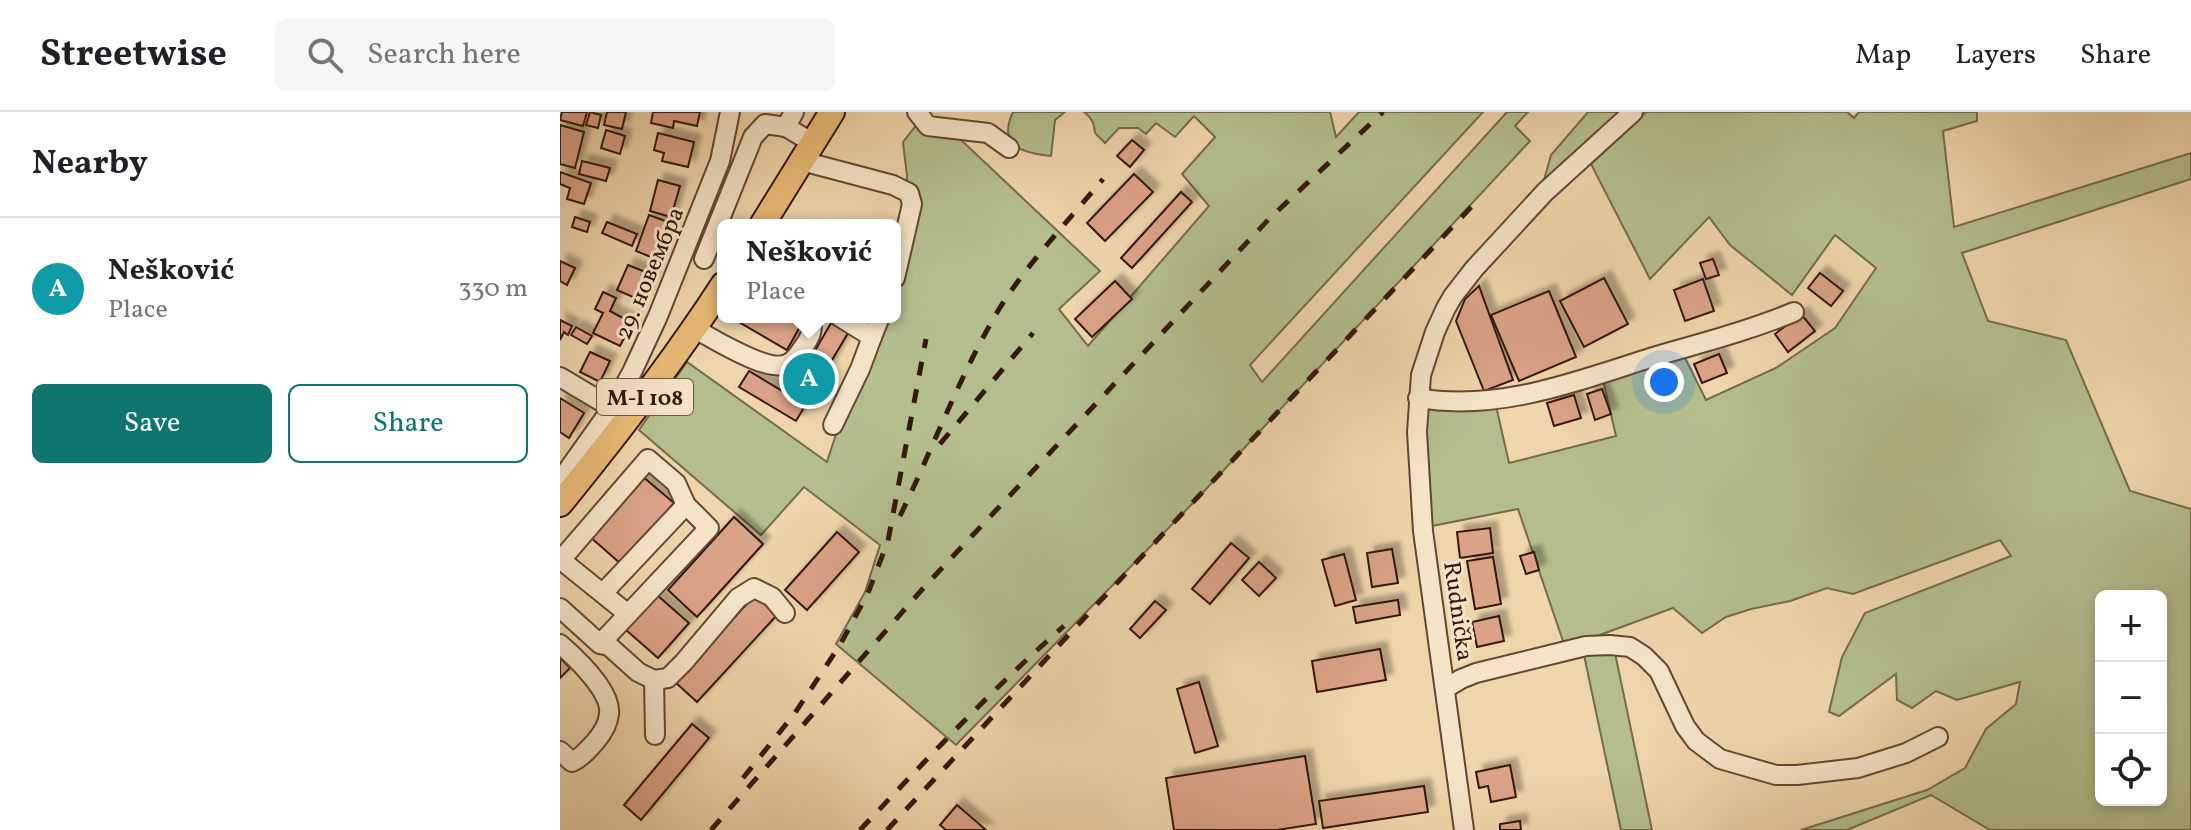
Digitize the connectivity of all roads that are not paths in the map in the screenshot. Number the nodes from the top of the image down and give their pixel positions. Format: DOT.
graph roads {
  1 [pos="730,112"];
  2 [pos="832,112"];
  3 [pos="917,112"];
  4 [pos="1633,112"];
  5 [pos="790,120"];
  6 [pos="1009,148"];
  7 [pos="808,152"];
  8 [pos="720,219"];
  9 [pos="766,219"];
  10 [pos="717,227"];
  11 [pos="901,252"];
  12 [pos="704,259"];
  13 [pos="717,294"];
  14 [pos="1794,312"];
  15 [pos="813,323"];
  16 [pos="850,323"];
  17 [pos="878,323"];
  18 [pos="695,329"];
  19 [pos="872,337"];
  20 [pos="560,377"];
  21 [pos="1418,398"];
  22 [pos="619,416"];
  23 [pos="833,425"];
  24 [pos="560,481"];
  25 [pos="560,504"];
  26 [pos="686,505"];
  27 [pos="561,560"];
  28 [pos="603,593"];
  29 [pos="560,608"];
  30 [pos="785,613"];
  31 [pos="628,614"];
  32 [pos="560,644"];
  33 [pos="600,644"];
  34 [pos="654,680"];
  35 [pos="1446,688"];
  36 [pos="655,735"];
  37 [pos="1938,737"];
  38 [pos="560,751"];
  39 [pos="1464,830"];
  1 -- 22 [label="street, 29. новембра"];
  2 -- 7 [label="main road"];
  3 -- 6 [label="street"];
  4 -- 21 [label="street, Rudnička"];
  5 -- 7 [label="street"];
  5 -- 8 [label="street"];
  7 -- 9 [label="main road"];
  7 -- 11 [label="street"];
  10 -- 12 [label="street"];
  13 -- 18 [label="main road, M-I 108"];
  14 -- 21 [label="street"];
  15 -- 18 [label="street"];
  16 -- 19 [label="street"];
  17 -- 19 [label="street"];
  18 -- 22 [label="main road, M-I 108"];
  19 -- 23 [label="street"];
  20 -- 22 [label="street"];
  21 -- 35 [label="street, Rudnička"];
  22 -- 24 [label="street, 29. новембра"];
  22 -- 25 [label="main road, M-I 108"];
  26 -- 27 [label="street"];
  26 -- 28 [label="street"];
  26 -- 31 [label="street"];
  27 -- 28 [label="street"];
  28 -- 31 [label="street"];
  29 -- 33 [label="street"];
  30 -- 34 [label="street"];
  31 -- 33 [label="street"];
  32 -- 38 [label="street"];
  33 -- 34 [label="street"];
  34 -- 36 [label="street"];
  35 -- 37 [label="street"];
  35 -- 39 [label="street, Rudnička"];
}
